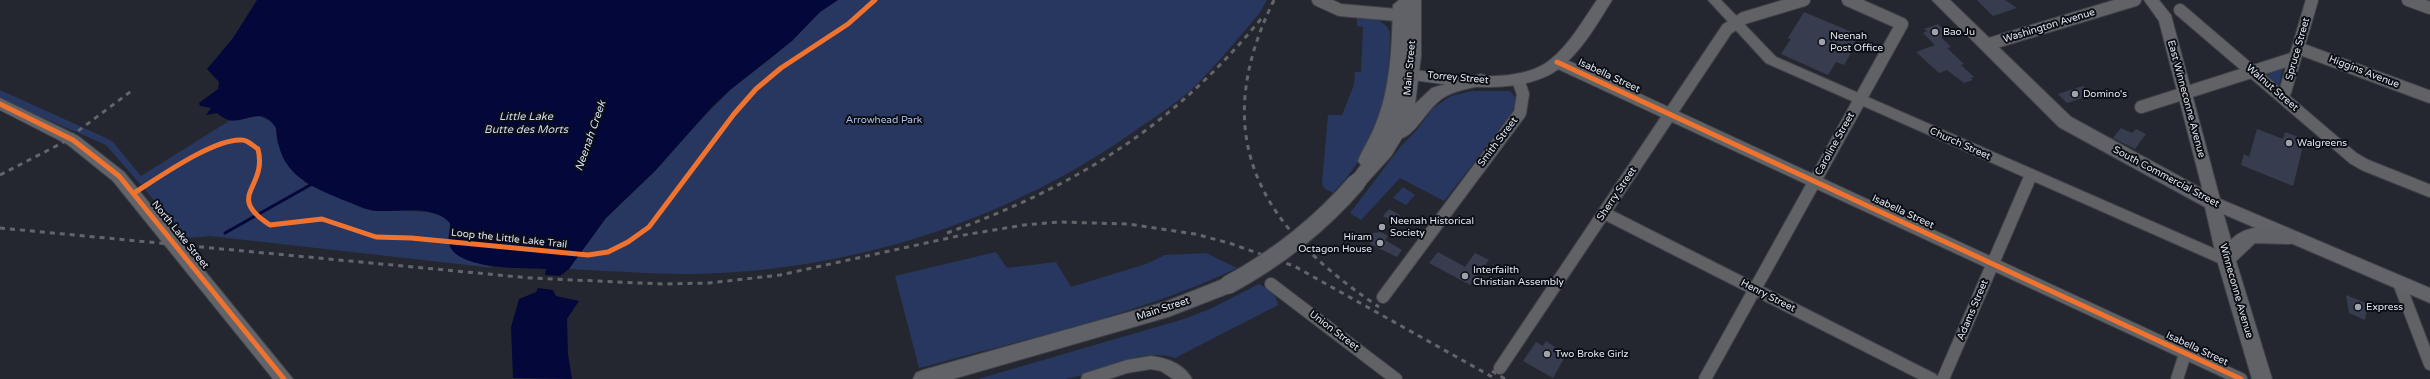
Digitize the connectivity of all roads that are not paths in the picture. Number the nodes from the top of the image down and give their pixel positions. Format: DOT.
graph roads {
  1 [pos="1318,0"];
  2 [pos="1413,0"];
  3 [pos="1605,0"];
  4 [pos="1714,0"];
  5 [pos="1804,0"];
  6 [pos="1848,0"];
  7 [pos="1940,0"];
  8 [pos="2135,0"];
  9 [pos="2151,0"];
  10 [pos="2166,0"];
  11 [pos="2312,0"];
  12 [pos="2408,0"];
  13 [pos="2430,8"];
  14 [pos="2180,10"];
  15 [pos="1405,11"];
  16 [pos="2164,15"];
  17 [pos="1736,22"];
  18 [pos="1986,45"];
  19 [pos="2297,53"];
  20 [pos="1557,62"];
  21 [pos="2253,71"];
  22 [pos="1405,73"];
  23 [pos="1481,80"];
  24 [pos="1518,80"];
  25 [pos="2184,94"];
  26 [pos="2279,94"];
  27 [pos="2430,97"];
  28 [pos="1860,100"];
  29 [pos="0,104"];
  30 [pos="2141,107"];
  31 [pos="1670,114"];
  32 [pos="1392,140"];
  33 [pos="2031,175"];
  34 [pos="1361,176"];
  35 [pos="1815,181"];
  36 [pos="2430,191"];
  37 [pos="2213,203"];
  38 [pos="1604,213"];
  39 [pos="2290,238"];
  40 [pos="2226,260"];
  41 [pos="1992,264"];
  42 [pos="2399,283"];
  43 [pos="1271,284"];
  44 [pos="1755,289"];
  45 [pos="2430,296"];
  46 [pos="1383,297"];
  47 [pos="2185,354"];
  48 [pos="2430,364"];
  49 [pos="1500,368"];
  50 [pos="944,376"];
  51 [pos="284,379"];
  52 [pos="922,379"];
  53 [pos="1089,379"];
  54 [pos="1184,379"];
  55 [pos="1396,379"];
  56 [pos="1705,379"];
  57 [pos="1932,379"];
  58 [pos="1943,379"];
  59 [pos="2177,379"];
  60 [pos="2241,379"];
  61 [pos="2262,379"];
  1 -- 15 [label="street"];
  2 -- 15 [label="main road, Main Street"];
  3 -- 20 [label="main road"];
  4 -- 17 [label="street, Church Street"];
  5 -- 17 [label="street"];
  6 -- 28 [label="street, Caroline Street"];
  7 -- 18 [label="main road, South Commercial Street"];
  8 -- 18 [label="street, Washington Avenue"];
  9 -- 16 [label="main road, East Winneconne Avenue"];
  10 -- 16 [label="main road"];
  11 -- 19 [label="street, Spruce Street"];
  12 -- 13 [label="street"];
  14 -- 21 [label="street, Walnut Street"];
  15 -- 22 [label="main road, Main Street"];
  16 -- 25 [label="main road, East Winneconne Avenue"];
  17 -- 28 [label="street, Church Street"];
  17 -- 31 [label="street, Sherry Street"];
  18 -- 37 [label="main road, South Commercial Street"];
  19 -- 21 [label="street"];
  19 -- 26 [label="street, Spruce Street"];
  19 -- 27 [label="street, Higgins Avenue"];
  20 -- 24 [label="main road"];
  20 -- 31 [label="street, Isabella Street"];
  21 -- 25 [label="street"];
  21 -- 26 [label="street, Walnut Street"];
  22 -- 23 [label="main road, Torrey Street"];
  22 -- 32 [label="main road, Main Street"];
  22 -- 34 [label="main road, Main Street"];
  23 -- 24 [label="main road, Torrey Street"];
  23 -- 32 [label="main road"];
  24 -- 46 [label="street, Smith Street"];
  25 -- 30 [label="street"];
  25 -- 37 [label="main road, East Winneconne Avenue"];
  26 -- 36 [label="street, Walnut Street"];
  28 -- 33 [label="street, Church Street"];
  28 -- 35 [label="street, Caroline Street"];
  29 -- 51 [label="main road, North Lake Street"];
  31 -- 35 [label="street, Isabella Street"];
  31 -- 38 [label="street, Sherry Street"];
  32 -- 34 [label="main road, Main Street"];
  33 -- 40 [label="street, Church Street"];
  33 -- 41 [label="street, Adams Street"];
  34 -- 50 [label="main road, Main Street, bridge"];
  35 -- 41 [label="street, Isabella Street"];
  35 -- 44 [label="street, Caroline Street"];
  37 -- 39 [label="main road, South Commercial Street"];
  37 -- 40 [label="main road, Winneconne Avenue"];
  38 -- 44 [label="street, Henry Street"];
  38 -- 49 [label="street, Sherry Street"];
  39 -- 40 [label="main road"];
  39 -- 42 [label="main road, South Commercial Street"];
  40 -- 61 [label="main road, Winneconne Avenue"];
  41 -- 47 [label="street, Isabella Street"];
  41 -- 58 [label="street, Adams Street"];
  42 -- 45 [label="main road, South Commercial Street"];
  42 -- 48 [label="street"];
  43 -- 55 [label="street, Union Street"];
  44 -- 56 [label="street, Caroline Street"];
  44 -- 57 [label="street, Henry Street"];
  47 -- 59 [label="street"];
  47 -- 60 [label="street, Isabella Street"];
  50 -- 52 [label="main road, Main Street"];
  53 -- 54 [label="street"];
}
